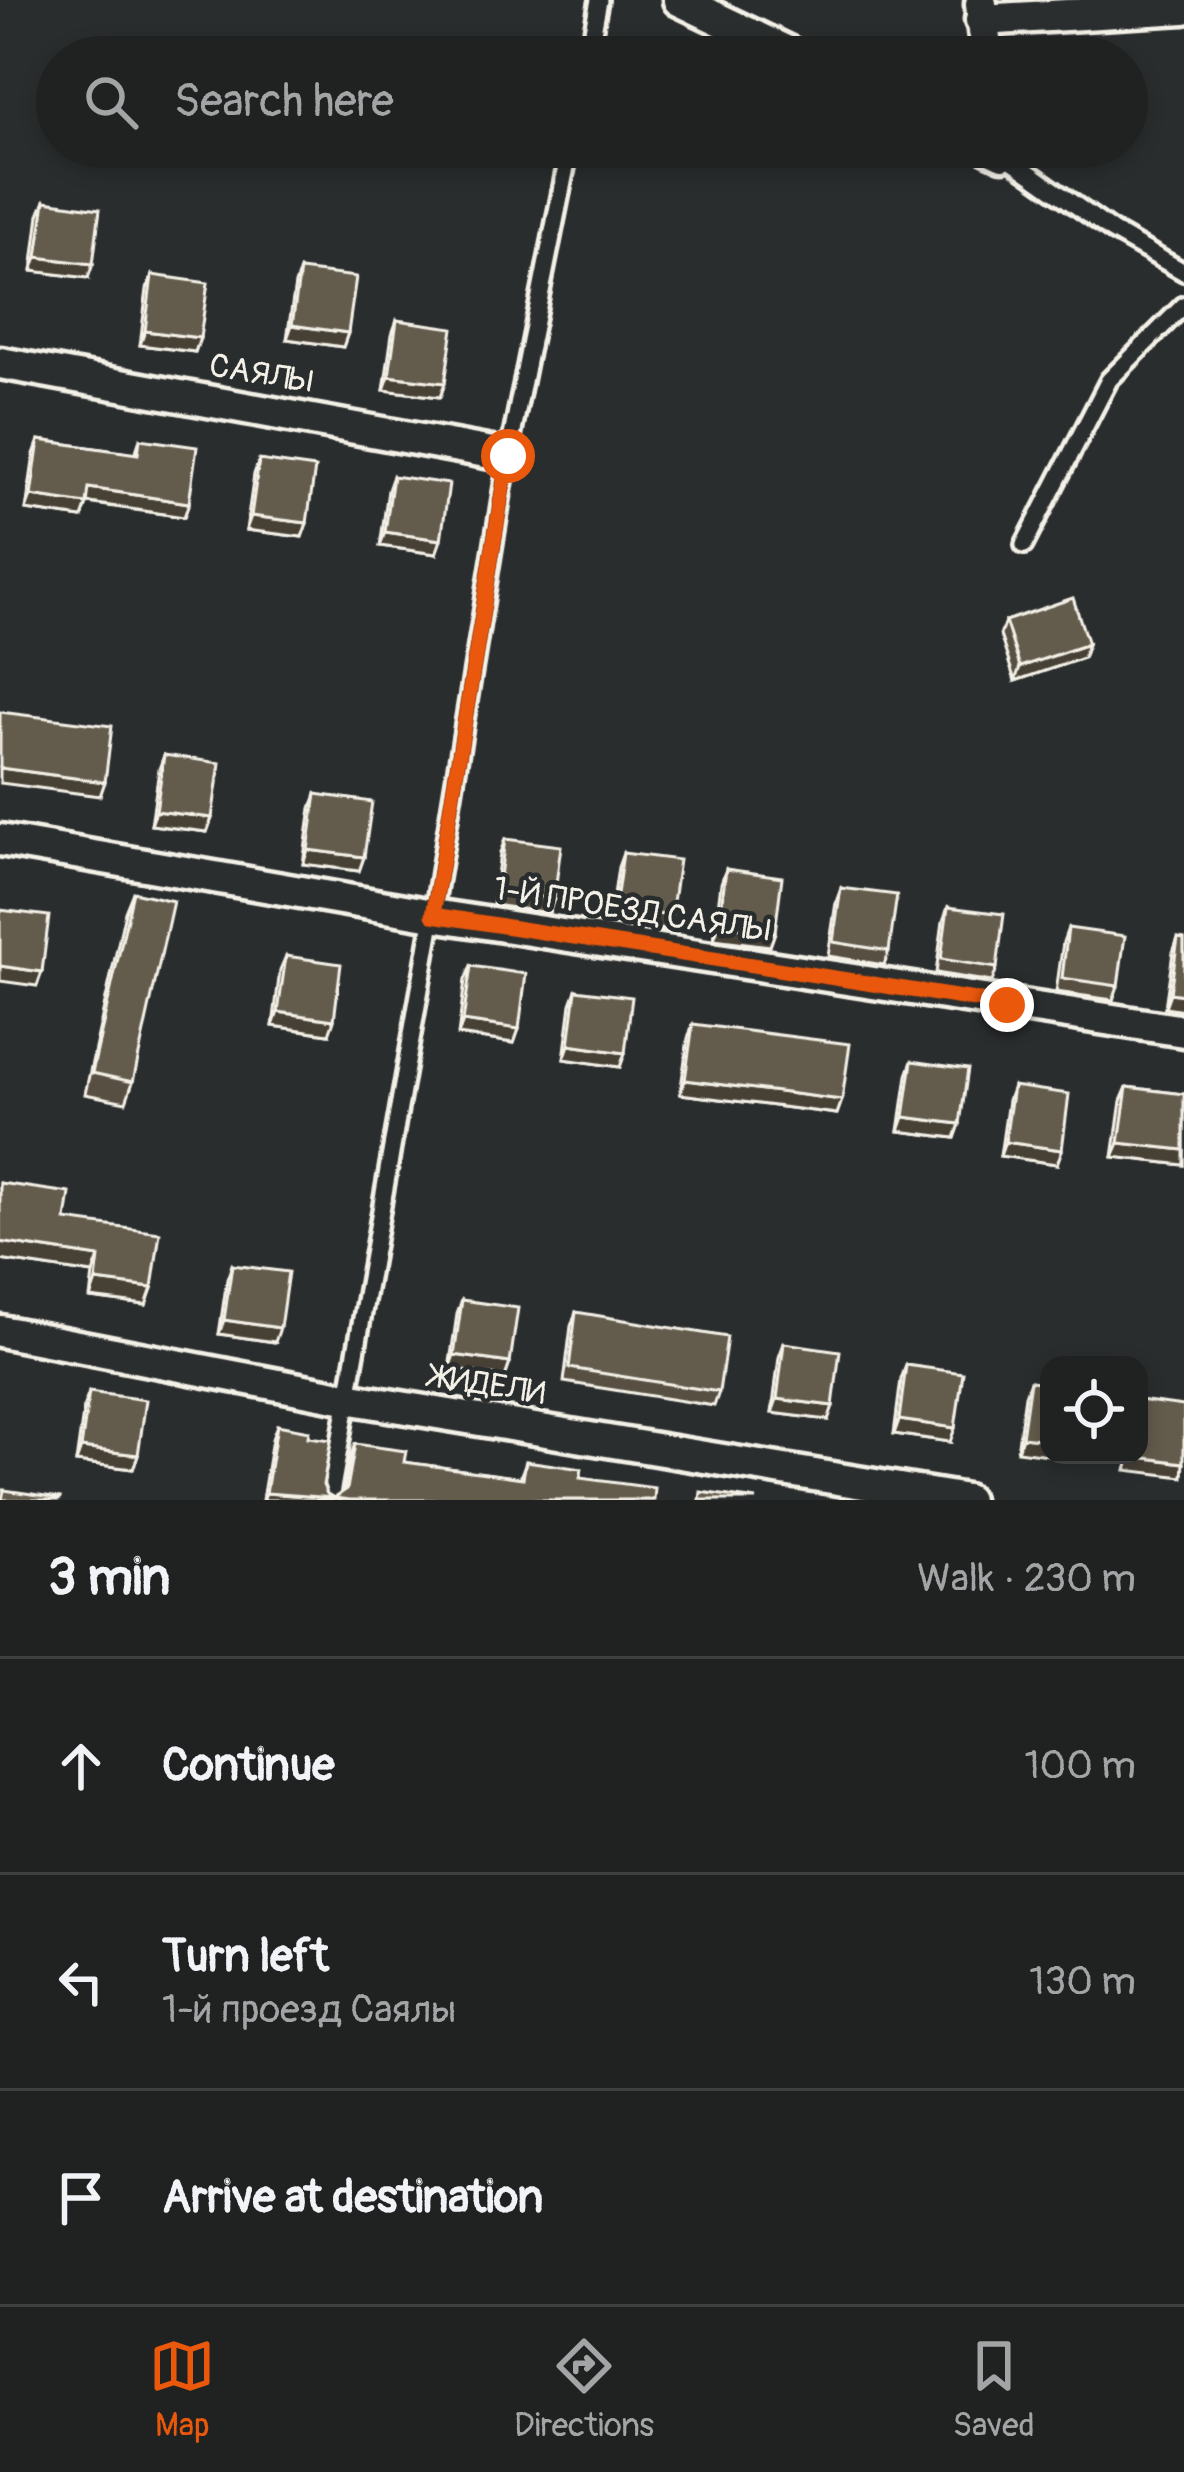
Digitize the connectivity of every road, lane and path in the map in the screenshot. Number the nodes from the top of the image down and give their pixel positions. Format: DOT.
graph roads {
  1 [pos="599,0"];
  2 [pos="679,0"];
  3 [pos="1184,8"];
  4 [pos="981,10"];
  5 [pos="592,36"];
  6 [pos="754,36"];
  7 [pos="566,168"];
  8 [pos="1023,168"];
  9 [pos="1184,272"];
  10 [pos="1184,305"];
  11 [pos="0,363"];
  12 [pos="508,456"];
  13 [pos="1024,545"];
  14 [pos="0,840"];
  15 [pos="433,915"];
  16 [pos="1184,1031"];
  17 [pos="0,1331"];
  18 [pos="346,1398"];
  19 [pos="330,1500"];
  20 [pos="967,1500"];
  1 -- 5 [label="lane"];
  2 -- 6 [label="street"];
  3 -- 4 [label="street"];
  7 -- 12 [label="lane"];
  8 -- 9 [label="lane"];
  10 -- 13 [label="lane"];
  11 -- 12 [label="street, САЯЛЫ"];
  12 -- 15 [label="lane"];
  14 -- 15 [label="street, 1-Й ПРОЕЗД САЯЛЫ"];
  15 -- 16 [label="street, 1-Й ПРОЕЗД САЯЛЫ"];
  15 -- 18 [label="lane"];
  17 -- 18 [label="street, ЖИДЕЛИ"];
  18 -- 19 [label="lane"];
  18 -- 20 [label="street, ЖИДЕЛИ"];
}
